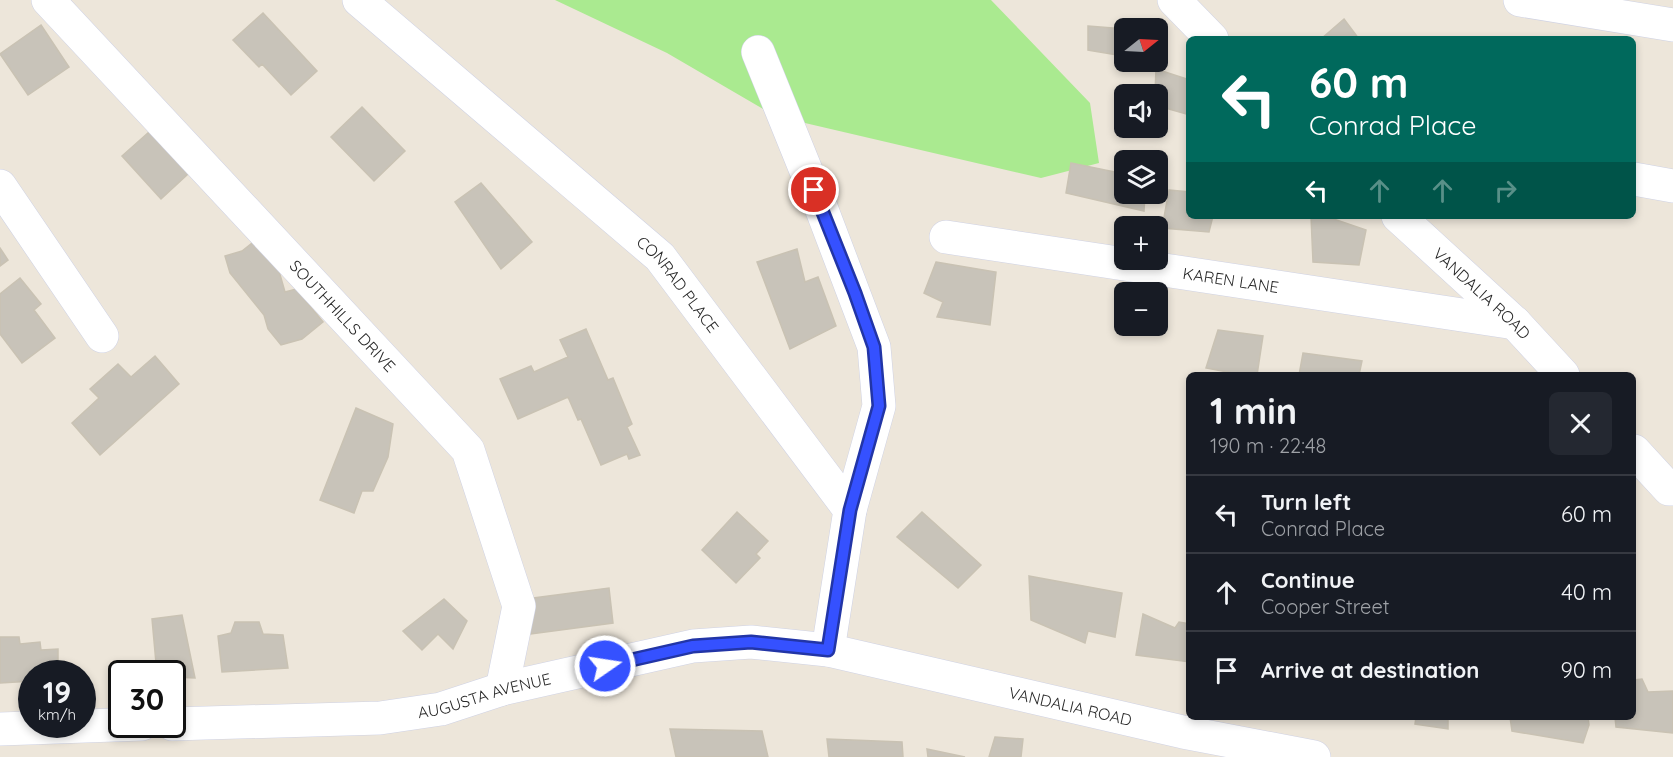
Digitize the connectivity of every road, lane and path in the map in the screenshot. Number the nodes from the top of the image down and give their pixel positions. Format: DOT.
graph roads {
  1 [pos="48,0"];
  2 [pos="359,0"];
  3 [pos="1174,0"];
  4 [pos="1520,0"];
  5 [pos="1673,25"];
  6 [pos="1209,36"];
  7 [pos="758,52"];
  8 [pos="1636,179"];
  9 [pos="0,186"];
  10 [pos="1673,186"];
  11 [pos="1401,219"];
  12 [pos="946,237"];
  13 [pos="1515,323"];
  14 [pos="102,336"];
  15 [pos="1560,372"];
  16 [pos="1636,453"];
  17 [pos="1673,489"];
  18 [pos="850,510"];
  19 [pos="828,650"];
  20 [pos="502,689"];
  21 [pos="186,724"];
  22 [pos="108,725"];
  23 [pos="0,729"];
  24 [pos="1314,757"];
  1 -- 20 [label="street, SOUTHHILLS DRIVE"];
  2 -- 18 [label="street, CONRAD PLACE"];
  3 -- 6 [label="street"];
  4 -- 5 [label="street"];
  7 -- 18 [label="street"];
  8 -- 10 [label="street"];
  9 -- 14 [label="street"];
  11 -- 13 [label="street, VANDALIA ROAD"];
  12 -- 13 [label="street, KAREN LANE"];
  13 -- 15 [label="street, VANDALIA ROAD"];
  16 -- 17 [label="street"];
  18 -- 19 [label="street"];
  19 -- 20 [label="street, AUGUSTA AVENUE"];
  19 -- 24 [label="street, VANDALIA ROAD"];
  20 -- 21 [label="street, AUGUSTA AVENUE"];
  22 -- 23 [label="street"];
}
